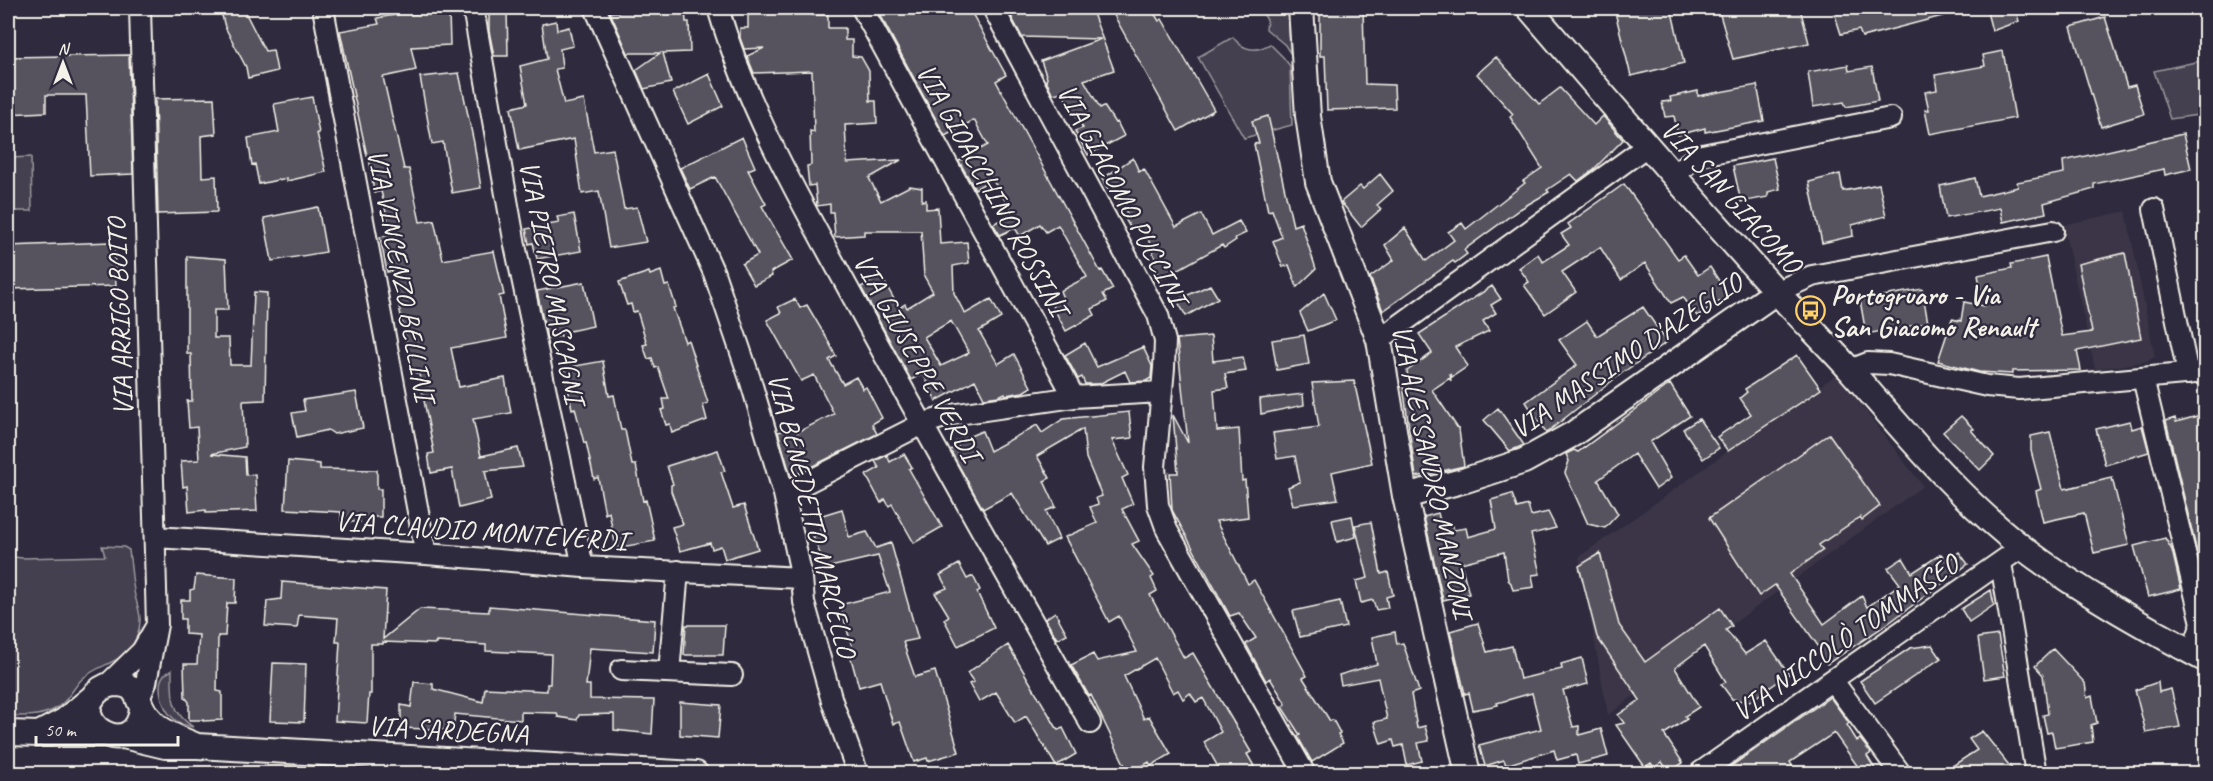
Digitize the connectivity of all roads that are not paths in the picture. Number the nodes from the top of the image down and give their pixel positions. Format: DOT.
graph roads {
  1 [pos="140,8"];
  2 [pos="323,8"];
  3 [pos="473,8"];
  4 [pos="595,8"];
  5 [pos="718,8"];
  6 [pos="862,8"];
  7 [pos="993,8"];
  8 [pos="1301,8"];
  9 [pos="1529,8"];
  10 [pos="1891,118"];
  11 [pos="1647,146"];
  12 [pos="1675,176"];
  13 [pos="2154,209"];
  14 [pos="2053,231"];
  15 [pos="1776,292"];
  16 [pos="1380,340"];
  17 [pos="1850,370"];
  18 [pos="2197,373"];
  19 [pos="2143,378"];
  20 [pos="1161,392"];
  21 [pos="1074,397"];
  22 [pos="922,424"];
  23 [pos="784,494"];
  24 [pos="1405,496"];
  25 [pos="155,537"];
  26 [pos="2022,547"];
  27 [pos="426,554"];
  28 [pos="2001,563"];
  29 [pos="583,567"];
  30 [pos="678,571"];
  31 [pos="802,578"];
  32 [pos="157,625"];
  33 [pos="2199,657"];
  34 [pos="621,670"];
  35 [pos="669,672"];
  36 [pos="732,675"];
  37 [pos="1833,681"];
  38 [pos="100,692"];
  39 [pos="141,704"];
  40 [pos="1090,723"];
  41 [pos="8,733"];
  42 [pos="39,734"];
  43 [pos="114,735"];
  44 [pos="197,746"];
  45 [pos="519,768"];
  46 [pos="1701,772"];
  47 [pos="696,774"];
  48 [pos="858,774"];
  49 [pos="1305,774"];
  50 [pos="1468,774"];
  51 [pos="1901,774"];
  52 [pos="2036,774"];
  1 -- 25 [label="street, VIA ARRIGO BOITO"];
  2 -- 27 [label="street, VIA VINCENZO BELLINI"];
  3 -- 29 [label="street, VIA PIETRO MASCAGNI"];
  4 -- 23 [label="street, VIA BENEDETTO MARCELLO"];
  5 -- 22 [label="street, VIA GIUSEPPE VERDI"];
  6 -- 21 [label="street, VIA GIOACCHINO ROSSINI"];
  7 -- 20 [label="street, VIA GIACOMO PUCCINI"];
  8 -- 16 [label="street, VIA ALESSANDRO MANZONI"];
  9 -- 11 [label="street, VIA SAN GIACOMO"];
  10 -- 12 [label="street"];
  11 -- 12 [label="street, VIA SAN GIACOMO"];
  11 -- 16 [label="street"];
  12 -- 15 [label="street, VIA SAN GIACOMO"];
  13 -- 18 [label="street"];
  14 -- 15 [label="street"];
  15 -- 17 [label="street, VIA SAN GIACOMO"];
  15 -- 24 [label="street, VIA MASSIMO D'AZEGLIO"];
  16 -- 24 [label="street, VIA ALESSANDRO MANZONI"];
  17 -- 19 [label="street"];
  17 -- 26 [label="street, VIA SAN GIACOMO"];
  18 -- 19 [label="street"];
  19 -- 33 [label="street"];
  20 -- 21 [label="street"];
  20 -- 49 [label="street, VIA GIACOMO PUCCINI"];
  21 -- 22 [label="street"];
  22 -- 23 [label="street"];
  22 -- 40 [label="street, VIA GIUSEPPE VERDI"];
  23 -- 31 [label="street, VIA BENEDETTO MARCELLO"];
  24 -- 50 [label="street, VIA ALESSANDRO MANZONI"];
  25 -- 27 [label="street, VIA CLAUDIO MONTEVERDI"];
  25 -- 32 [label="street, VIA ARRIGO BOITO"];
  26 -- 28 [label="street, VIA NICCOLÒ TOMMASEO"];
  26 -- 33 [label="street, VIA SAN GIACOMO"];
  27 -- 29 [label="street, VIA CLAUDIO MONTEVERDI"];
  28 -- 37 [label="street, VIA NICCOLÒ TOMMASEO"];
  28 -- 52 [label="street"];
  29 -- 30 [label="street, VIA CLAUDIO MONTEVERDI"];
  30 -- 31 [label="street, VIA CLAUDIO MONTEVERDI"];
  30 -- 35 [label="street"];
  31 -- 48 [label="street, VIA BENEDETTO MARCELLO"];
  32 -- 38 [label="street"];
  32 -- 39 [label="street, VIA ARRIGO BOITO"];
  34 -- 35 [label="street"];
  35 -- 36 [label="street"];
  37 -- 46 [label="street, VIA NICCOLÒ TOMMASEO"];
  37 -- 51 [label="street"];
  38 -- 39 [label="street, VIA SARDEGNA"];
  38 -- 42 [label="street, VIA SARDEGNA"];
  38 -- 43 [label="street"];
  39 -- 43 [label="street"];
  39 -- 44 [label="street, VIA SARDEGNA"];
  41 -- 42 [label="street, VIA SARDEGNA"];
  42 -- 43 [label="street, VIA SARDEGNA"];
  43 -- 44 [label="street, VIA SARDEGNA"];
  44 -- 45 [label="street, VIA SARDEGNA"];
  45 -- 47 [label="street, VIA SARDEGNA"];
}
